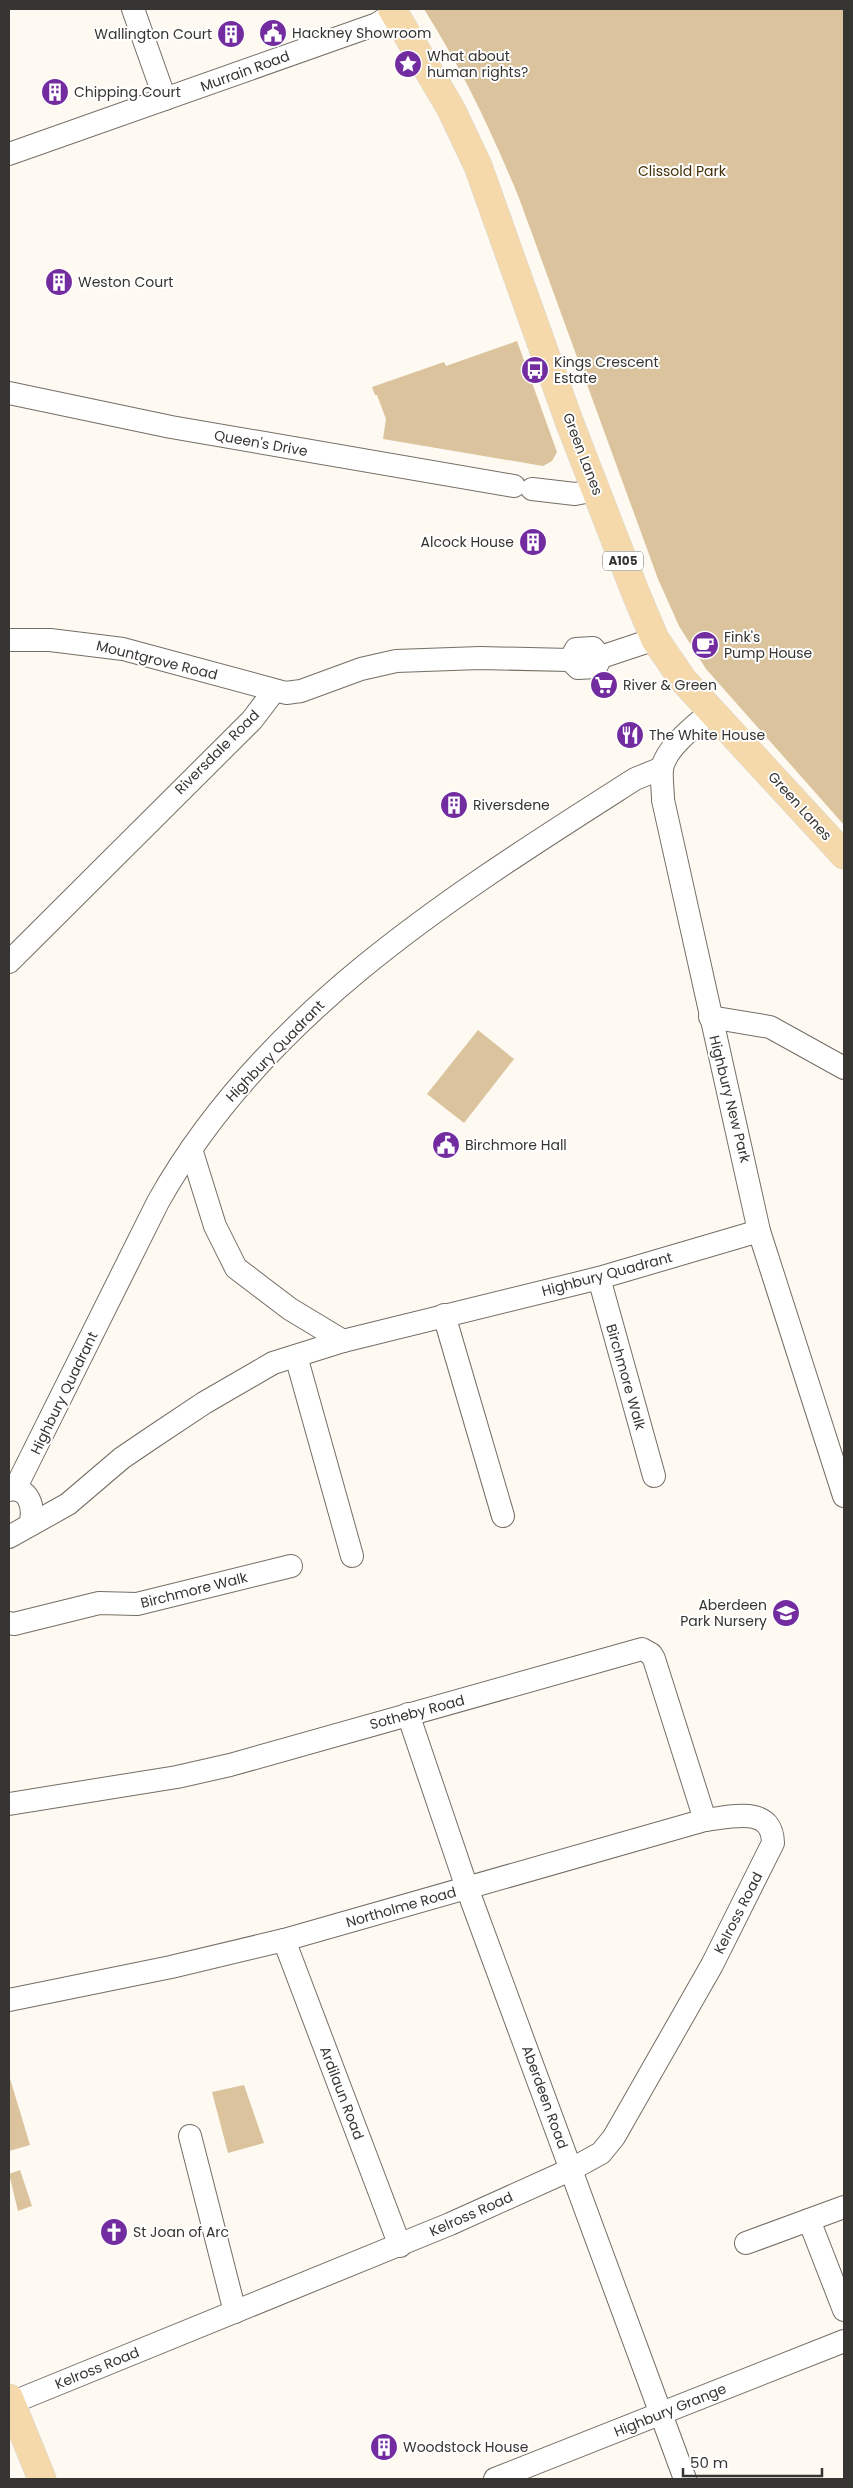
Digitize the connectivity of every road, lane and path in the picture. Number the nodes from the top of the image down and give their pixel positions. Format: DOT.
graph roads {
  1 [pos="133,9"];
  2 [pos="393,11"];
  3 [pos="165,99"];
  4 [pos="9,154"];
  5 [pos="9,393"];
  6 [pos="596,490"];
  7 [pos="655,639"];
  8 [pos="9,640"];
  9 [pos="274,691"];
  10 [pos="712,710"];
  11 [pos="662,768"];
  12 [pos="844,855"];
  13 [pos="9,962"];
  14 [pos="710,1017"];
  15 [pos="844,1068"];
  16 [pos="191,1150"];
  17 [pos="759,1231"];
  18 [pos="599,1278"];
  19 [pos="444,1315"];
  20 [pos="343,1341"];
  21 [pos="296,1356"];
  22 [pos="654,1476"];
  23 [pos="12,1490"];
  24 [pos="844,1496"];
  25 [pos="503,1516"];
  26 [pos="30,1524"];
  27 [pos="9,1537"];
  28 [pos="352,1556"];
  29 [pos="291,1566"];
  30 [pos="9,1623"];
  31 [pos="408,1714"];
  32 [pos="9,1804"];
  33 [pos="705,1820"];
  34 [pos="773,1843"];
  35 [pos="467,1888"];
  36 [pos="284,1940"];
  37 [pos="9,2000"];
  38 [pos="190,2136"];
  39 [pos="572,2169"];
  40 [pos="844,2207"];
  41 [pos="809,2220"];
  42 [pos="746,2243"];
  43 [pos="400,2246"];
  44 [pos="844,2310"];
  45 [pos="235,2312"];
  46 [pos="844,2341"];
  47 [pos="12,2414"];
  48 [pos="661,2414"];
  49 [pos="42,2479"];
  50 [pos="495,2479"];
  51 [pos="685,2479"];
  1 -- 3 [label="street"];
  2 -- 3 [label="street, Murrain Road"];
  2 -- 6 [label="main road, Green Lanes / A105"];
  3 -- 4 [label="street, Murrain Road"];
  5 -- 6 [label="street, Queen's Drive"];
  6 -- 7 [label="main road, Green Lanes / A105"];
  7 -- 9 [label="street"];
  7 -- 10 [label="main road, Green Lanes / A105"];
  8 -- 9 [label="street, Mountgrove Road"];
  9 -- 13 [label="street, Riversdale Road"];
  10 -- 11 [label="street"];
  10 -- 12 [label="main road, Green Lanes / A105"];
  11 -- 14 [label="street, Highbury New Park"];
  11 -- 16 [label="street, Highbury Quadrant"];
  14 -- 15 [label="street"];
  14 -- 17 [label="street, Highbury New Park"];
  16 -- 20 [label="street"];
  16 -- 23 [label="street, Highbury Quadrant"];
  17 -- 18 [label="street, Highbury Quadrant"];
  17 -- 24 [label="street, Highbury New Park"];
  18 -- 19 [label="street, Highbury Quadrant"];
  18 -- 22 [label="street, Birchmore Walk"];
  19 -- 20 [label="street, Highbury Quadrant"];
  19 -- 25 [label="street"];
  20 -- 21 [label="street, Highbury Quadrant"];
  21 -- 26 [label="street, Highbury Quadrant"];
  21 -- 28 [label="street"];
  23 -- 26 [label="street, Highbury Quadrant"];
  26 -- 27 [label="street, Highbury Quadrant"];
  29 -- 30 [label="street, Birchmore Walk"];
  31 -- 32 [label="street, Sotheby Road"];
  31 -- 33 [label="street, Sotheby Road"];
  31 -- 35 [label="street, Aberdeen Road"];
  33 -- 34 [label="street, Northolme Road"];
  33 -- 35 [label="street, Northolme Road"];
  34 -- 39 [label="street, Kelross Road"];
  35 -- 36 [label="street, Northolme Road"];
  35 -- 39 [label="street, Aberdeen Road"];
  36 -- 37 [label="street, Northolme Road"];
  36 -- 43 [label="street, Ardilaun Road"];
  38 -- 45 [label="street"];
  39 -- 43 [label="street, Kelross Road"];
  39 -- 48 [label="street, Aberdeen Road"];
  40 -- 41 [label="street"];
  41 -- 42 [label="street"];
  41 -- 44 [label="street"];
  43 -- 45 [label="street, Kelross Road"];
  45 -- 47 [label="street, Kelross Road"];
  46 -- 48 [label="street, Highbury Grange"];
  47 -- 49 [label="main road"];
  48 -- 50 [label="street, Highbury Grange"];
  48 -- 51 [label="street, Aberdeen Road"];
}
